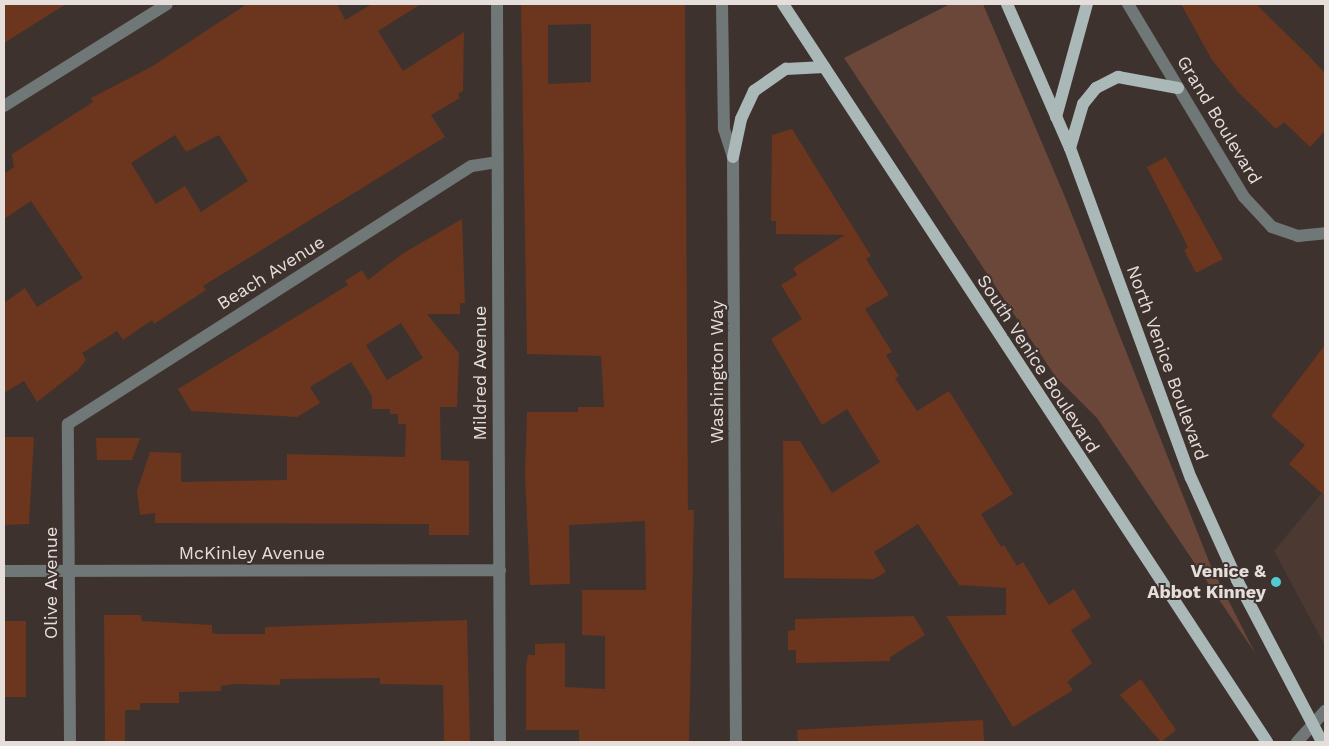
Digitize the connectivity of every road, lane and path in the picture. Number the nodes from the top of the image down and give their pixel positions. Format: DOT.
graph roads {
  1 [pos="167,4"];
  2 [pos="496,4"];
  3 [pos="722,4"];
  4 [pos="783,4"];
  5 [pos="1007,4"];
  6 [pos="1087,4"];
  7 [pos="1128,4"];
  8 [pos="824,68"];
  9 [pos="1178,88"];
  10 [pos="4,106"];
  11 [pos="1056,117"];
  12 [pos="1070,148"];
  13 [pos="733,157"];
  14 [pos="496,162"];
  15 [pos="1325,233"];
  16 [pos="68,424"];
  17 [pos="69,570"];
  18 [pos="500,570"];
  19 [pos="4,571"];
  20 [pos="1325,711"];
  21 [pos="1312,726"];
  22 [pos="70,742"];
  23 [pos="500,742"];
  24 [pos="736,742"];
  25 [pos="1267,742"];
  26 [pos="1297,742"];
  27 [pos="1322,742"];
  1 -- 10 [label="street"];
  2 -- 14 [label="street, Mildred Avenue"];
  3 -- 13 [label="street, Washington Way"];
  4 -- 8 [label="main road, South Venice Boulevard"];
  5 -- 11 [label="main road, North Venice Boulevard"];
  6 -- 11 [label="main road"];
  7 -- 9 [label="street, Grand Boulevard"];
  8 -- 13 [label="main road"];
  8 -- 25 [label="main road, South Venice Boulevard"];
  9 -- 12 [label="main road"];
  9 -- 15 [label="street, Grand Boulevard"];
  11 -- 12 [label="main road, North Venice Boulevard"];
  12 -- 21 [label="main road, North Venice Boulevard"];
  13 -- 24 [label="street, Washington Way"];
  14 -- 16 [label="street, Beach Avenue"];
  14 -- 18 [label="street, Mildred Avenue"];
  16 -- 17 [label="street, Olive Avenue"];
  17 -- 18 [label="street, McKinley Avenue"];
  17 -- 19 [label="street, McKinley Avenue"];
  17 -- 22 [label="street, Olive Avenue"];
  18 -- 23 [label="street, Mildred Avenue"];
  20 -- 21 [label="street"];
  21 -- 26 [label="street"];
  21 -- 27 [label="main road, North Venice Boulevard"];
}
